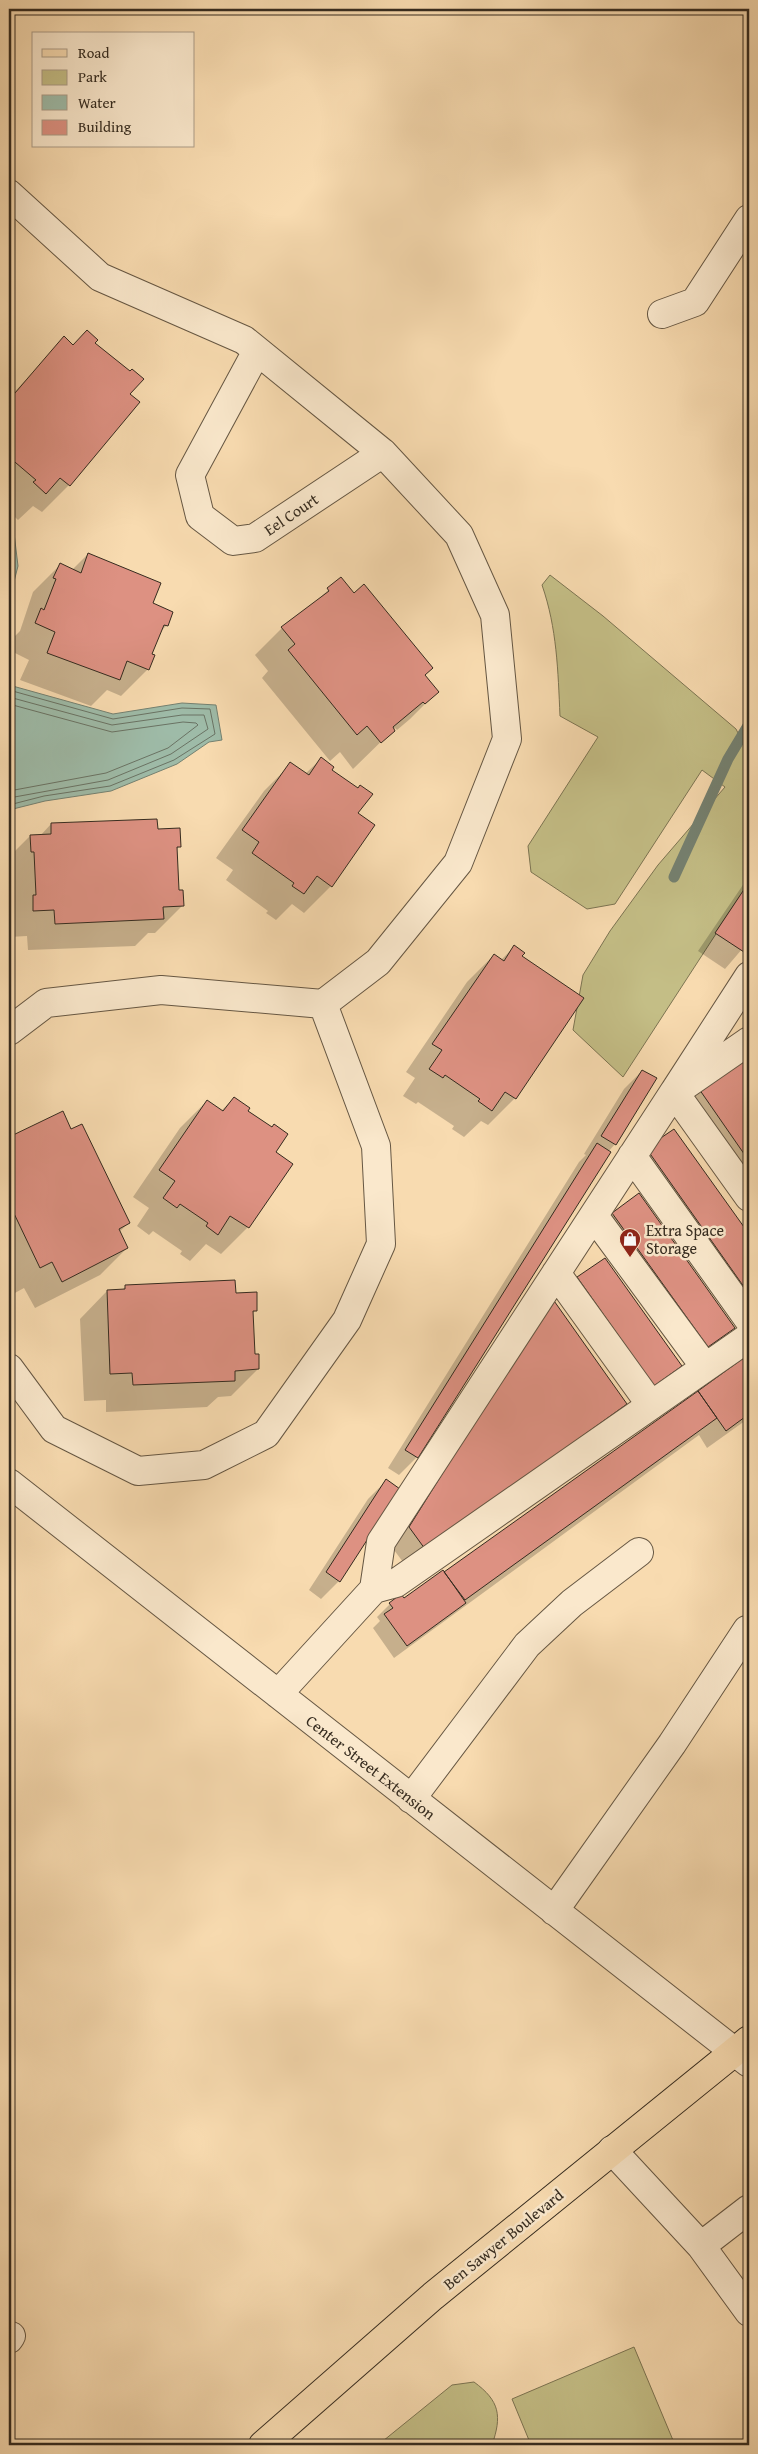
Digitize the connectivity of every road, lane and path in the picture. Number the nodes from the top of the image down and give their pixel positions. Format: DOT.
graph roads {
  1 [pos="9,194"];
  2 [pos="749,219"];
  3 [pos="662,314"];
  4 [pos="257,351"];
  5 [pos="383,453"];
  6 [pos="749,976"];
  7 [pos="323,1004"];
  8 [pos="9,1031"];
  9 [pos="749,1041"];
  10 [pos="674,1092"];
  11 [pos="632,1156"];
  12 [pos="749,1197"];
  13 [pos="594,1216"];
  14 [pos="556,1273"];
  15 [pos="749,1320"];
  16 [pos="749,1337"];
  17 [pos="9,1368"];
  18 [pos="705,1368"];
  19 [pos="651,1405"];
  20 [pos="9,1483"];
  21 [pos="639,1552"];
  22 [pos="374,1589"];
  23 [pos="747,1630"];
  24 [pos="278,1694"];
  25 [pos="411,1799"];
  26 [pos="554,1911"];
  27 [pos="744,2052"];
  28 [pos="612,2150"];
  29 [pos="749,2210"];
  30 [pos="701,2246"];
  31 [pos="749,2312"];
  32 [pos="263,2445"];
  1 -- 4 [label="street"];
  2 -- 3 [label="street"];
  4 -- 5 [label="street"];
  4 -- 5 [label="street, Eel Court"];
  5 -- 7 [label="street"];
  6 -- 10 [label="street"];
  7 -- 8 [label="street"];
  7 -- 17 [label="street"];
  9 -- 10 [label="street"];
  10 -- 11 [label="street"];
  10 -- 12 [label="street"];
  11 -- 13 [label="street"];
  11 -- 15 [label="street"];
  13 -- 14 [label="street"];
  13 -- 18 [label="street"];
  14 -- 19 [label="street"];
  14 -- 22 [label="street"];
  16 -- 18 [label="street"];
  18 -- 19 [label="street"];
  19 -- 22 [label="street"];
  20 -- 24 [label="street, Center Street Extension"];
  21 -- 25 [label="street"];
  22 -- 24 [label="street"];
  23 -- 26 [label="street"];
  24 -- 25 [label="street, Center Street Extension"];
  25 -- 26 [label="street, Center Street Extension"];
  26 -- 27 [label="street, Center Street Extension"];
  27 -- 28 [label="main road, Ben Sawyer Boulevard"];
  28 -- 30 [label="street"];
  28 -- 32 [label="main road, Ben Sawyer Boulevard"];
  29 -- 30 [label="street"];
  30 -- 31 [label="street"];
}
